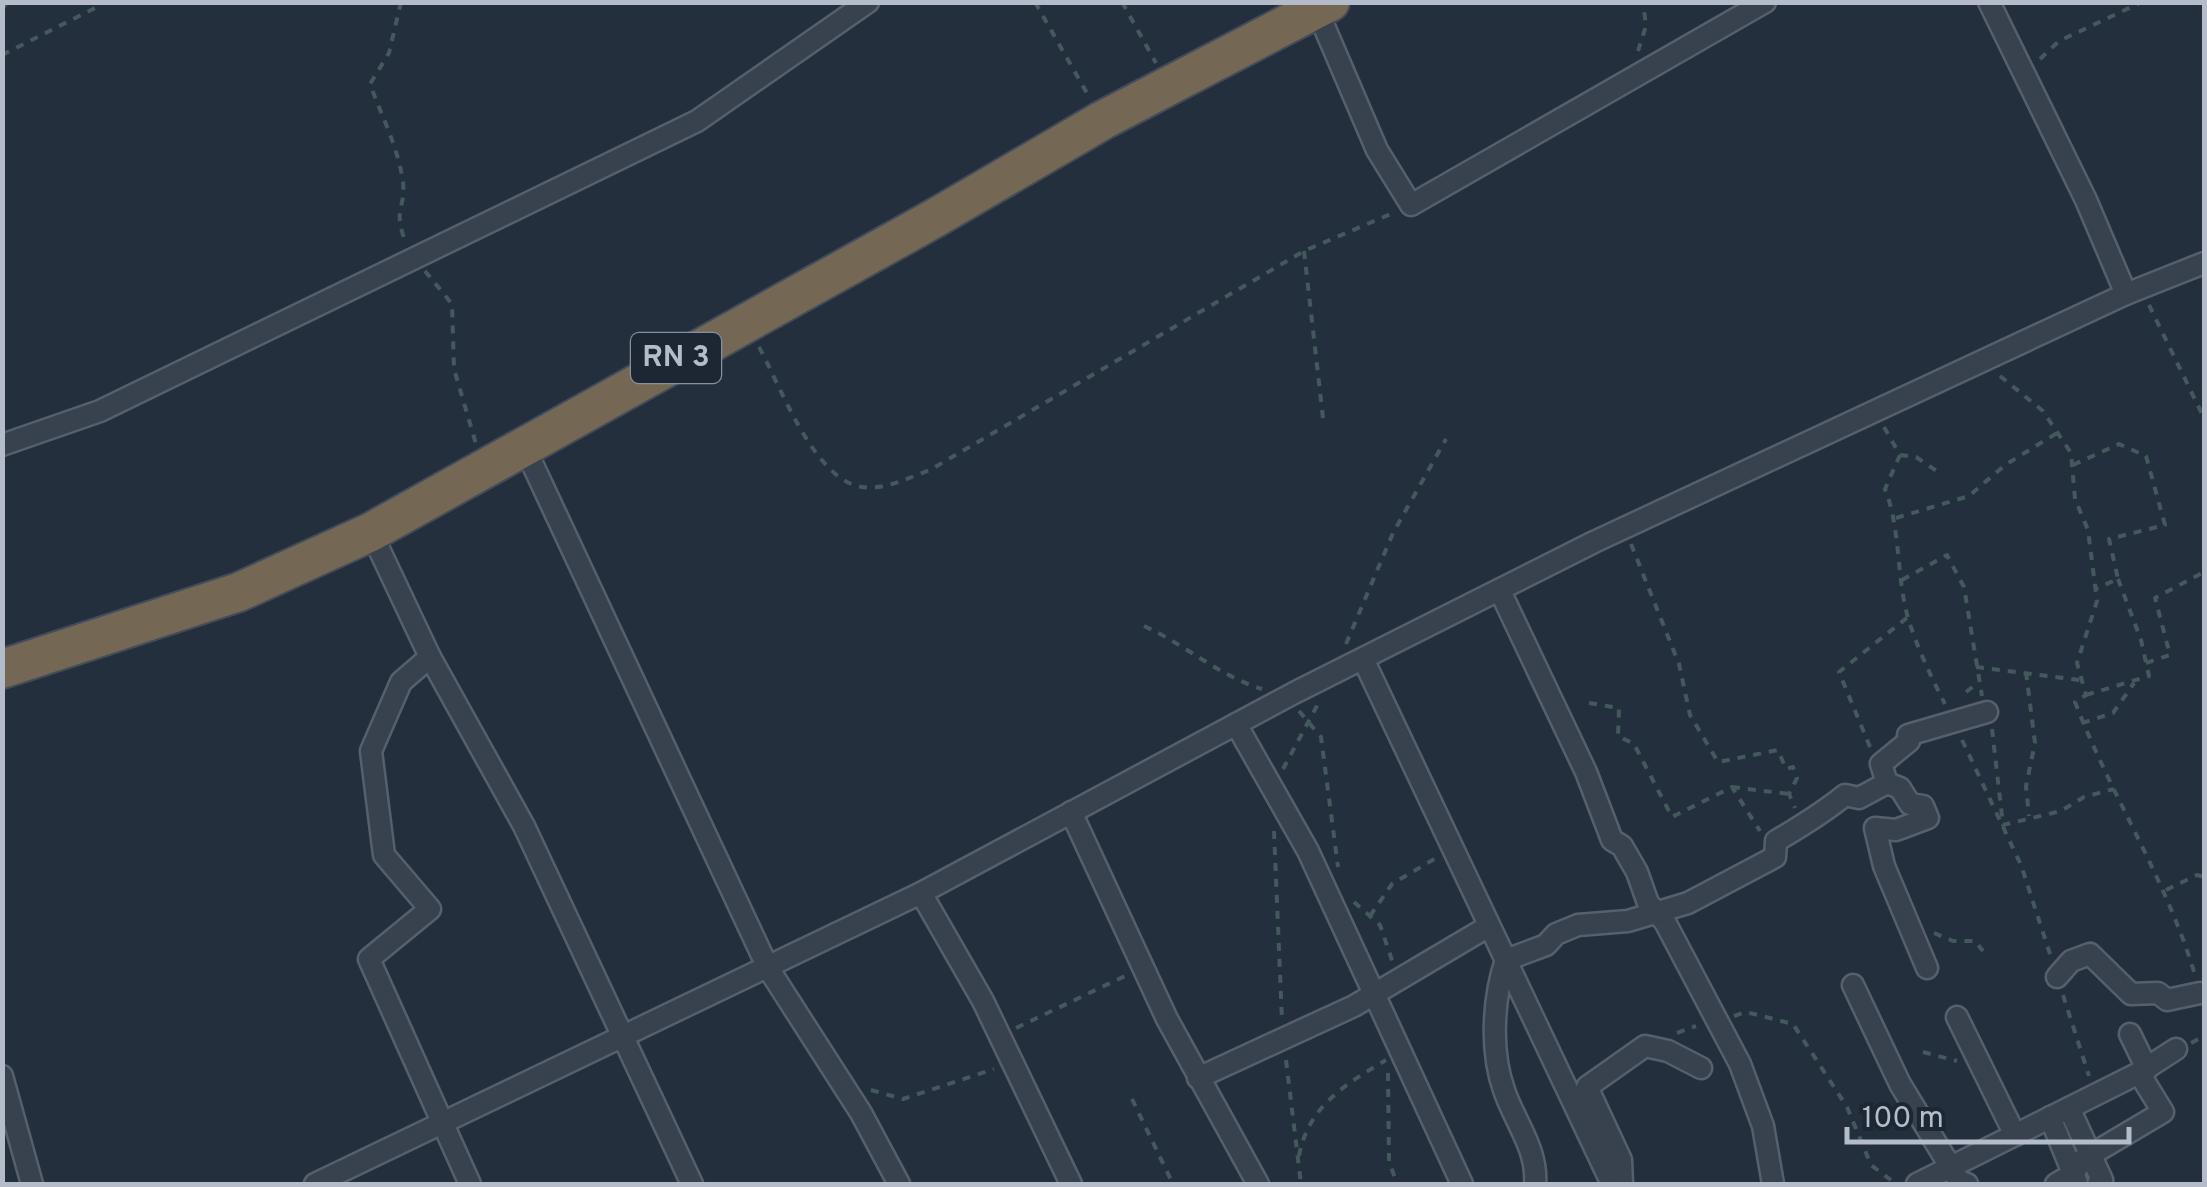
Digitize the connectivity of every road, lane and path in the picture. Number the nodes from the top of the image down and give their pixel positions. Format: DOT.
graph roads {
  1 [pos="7,2"];
  2 [pos="97,2"];
  3 [pos="868,2"];
  4 [pos="1035,2"];
  5 [pos="1122,2"];
  6 [pos="1644,2"];
  7 [pos="1765,2"];
  8 [pos="1989,2"];
  9 [pos="2142,2"];
  10 [pos="1323,6"];
  11 [pos="2,10"];
  12 [pos="2,56"];
  13 [pos="2026,73"];
  14 [pos="1637,76"];
  15 [pos="1178,82"];
  16 [pos="1103,120"];
  17 [pos="1411,205"];
  18 [pos="1304,251"];
  19 [pos="2204,264"];
  20 [pos="2134,290"];
  21 [pos="746,322"];
  22 [pos="1979,362"];
  23 [pos="1875,409"];
  24 [pos="1323,418"];
  25 [pos="2204,418"];
  26 [pos="2058,432"];
  27 [pos="1446,439"];
  28 [pos="522,444"];
  29 [pos="2,445"];
  30 [pos="1900,455"];
  31 [pos="2072,465"];
  32 [pos="1942,474"];
  33 [pos="1896,518"];
  34 [pos="1624,529"];
  35 [pos="370,532"];
  36 [pos="2204,572"];
  37 [pos="2118,578"];
  38 [pos="1902,580"];
  39 [pos="2096,589"];
  40 [pos="1500,590"];
  41 [pos="1908,618"];
  42 [pos="430,657"];
  43 [pos="1364,662"];
  44 [pos="2146,664"];
  45 [pos="1976,667"];
  46 [pos="2,669"];
  47 [pos="2026,672"];
  48 [pos="1333,676"];
  49 [pos="2080,680"];
  50 [pos="1979,682"];
  51 [pos="2134,683"];
  52 [pos="1966,692"];
  53 [pos="2086,695"];
  54 [pos="1588,704"];
  55 [pos="1986,712"];
  56 [pos="1953,721"];
  57 [pos="1236,724"];
  58 [pos="2082,724"];
  59 [pos="1884,773"];
  60 [pos="1732,787"];
  61 [pos="1272,788"];
  62 [pos="2114,788"];
  63 [pos="1789,794"];
  64 [pos="1071,812"];
  65 [pos="2029,816"];
  66 [pos="1802,821"];
  67 [pos="2002,826"];
  68 [pos="1452,848"];
  69 [pos="1775,857"];
  70 [pos="2204,878"];
  71 [pos="2166,890"];
  72 [pos="920,892"];
  73 [pos="1370,916"];
  74 [pos="1654,916"];
  75 [pos="1489,926"];
  76 [pos="1909,930"];
  77 [pos="1983,951"];
  78 [pos="1506,960"];
  79 [pos="768,968"];
  80 [pos="1927,968"];
  81 [pos="2058,977"];
  82 [pos="1853,985"];
  83 [pos="1375,993"];
  84 [pos="2200,993"];
  85 [pos="1957,1017"];
  86 [pos="1713,1018"];
  87 [pos="623,1034"];
  88 [pos="2130,1034"];
  89 [pos="1282,1036"];
  90 [pos="1645,1046"];
  91 [pos="2176,1049"];
  92 [pos="1923,1052"];
  93 [pos="1389,1058"];
  94 [pos="1977,1064"];
  95 [pos="1701,1068"];
  96 [pos="2143,1071"];
  97 [pos="2,1076"];
  98 [pos="1198,1078"];
  99 [pos="2096,1094"];
  100 [pos="1132,1099"];
  101 [pos="2059,1113"];
  102 [pos="444,1120"];
  103 [pos="2015,1135"];
  104 [pos="2090,1156"];
  105 [pos="1298,1160"];
  106 [pos="1952,1168"];
  107 [pos="342,1179"];
  108 [pos="2069,1181"];
  109 [pos="32,1184"];
  110 [pos="315,1184"];
  111 [pos="470,1184"];
  112 [pos="692,1184"];
  113 [pos="899,1184"];
  114 [pos="1071,1184"];
  115 [pos="1173,1184"];
  116 [pos="1258,1184"];
  117 [pos="1300,1184"];
  118 [pos="1462,1184"];
  119 [pos="1535,1184"];
  120 [pos="1612,1184"];
  121 [pos="1622,1184"];
  122 [pos="1773,1184"];
  123 [pos="1896,1184"];
  124 [pos="1918,1184"];
  125 [pos="1967,1184"];
  126 [pos="2098,1184"];
  1 -- 11 [label="path"];
  2 -- 12 [label="path"];
  3 -- 29 [label="street"];
  4 -- 16 [label="path"];
  5 -- 15 [label="path"];
  6 -- 14 [label="path"];
  7 -- 14 [label="street"];
  8 -- 13 [label="street"];
  9 -- 13 [label="path"];
  10 -- 15 [label="highway, RN 3"];
  10 -- 17 [label="street"];
  13 -- 20 [label="street"];
  14 -- 17 [label="street"];
  15 -- 16 [label="highway, RN 3"];
  16 -- 21 [label="highway, RN 3"];
  17 -- 18 [label="path"];
  18 -- 21 [label="path"];
  18 -- 24 [label="path"];
  19 -- 20 [label="street"];
  20 -- 22 [label="street"];
  20 -- 25 [label="path"];
  21 -- 28 [label="highway, RN 3"];
  22 -- 23 [label="street"];
  22 -- 26 [label="path"];
  23 -- 30 [label="path"];
  23 -- 34 [label="street"];
  26 -- 31 [label="path"];
  26 -- 33 [label="path"];
  27 -- 48 [label="path"];
  28 -- 35 [label="highway, RN 3"];
  28 -- 79 [label="street"];
  30 -- 32 [label="path"];
  30 -- 33 [label="path"];
  31 -- 37 [label="path"];
  31 -- 39 [label="path"];
  33 -- 38 [label="path"];
  34 -- 40 [label="street"];
  34 -- 63 [label="path"];
  35 -- 42 [label="street"];
  35 -- 46 [label="highway, RN 3"];
  36 -- 44 [label="path"];
  37 -- 39 [label="path"];
  37 -- 44 [label="path"];
  38 -- 41 [label="path"];
  38 -- 45 [label="path"];
  39 -- 49 [label="path"];
  40 -- 43 [label="street"];
  40 -- 74 [label="street"];
  41 -- 56 [label="path"];
  41 -- 59 [label="path"];
  42 -- 87 [label="street"];
  42 -- 102 [label="street"];
  43 -- 48 [label="street"];
  43 -- 68 [label="street"];
  44 -- 51 [label="path"];
  45 -- 47 [label="path"];
  45 -- 50 [label="path"];
  47 -- 49 [label="path"];
  47 -- 65 [label="path"];
  48 -- 57 [label="street"];
  48 -- 61 [label="path"];
  49 -- 53 [label="path"];
  50 -- 52 [label="path"];
  50 -- 55 [label="path"];
  51 -- 53 [label="path"];
  51 -- 58 [label="path"];
  53 -- 58 [label="path"];
  54 -- 60 [label="path"];
  55 -- 56 [label="street"];
  55 -- 67 [label="path"];
  56 -- 59 [label="street"];
  56 -- 67 [label="path"];
  57 -- 61 [label="street"];
  57 -- 64 [label="street"];
  58 -- 62 [label="path"];
  59 -- 66 [label="street"];
  59 -- 76 [label="street"];
  60 -- 63 [label="path"];
  60 -- 69 [label="path"];
  61 -- 83 [label="street"];
  61 -- 89 [label="path"];
  62 -- 65 [label="path"];
  62 -- 71 [label="path"];
  63 -- 66 [label="path"];
  64 -- 72 [label="street"];
  64 -- 98 [label="street"];
  65 -- 67 [label="path"];
  66 -- 69 [label="street"];
  67 -- 81 [label="path"];
  68 -- 73 [label="path"];
  68 -- 75 [label="street"];
  69 -- 74 [label="street"];
  70 -- 71 [label="path"];
  71 -- 84 [label="path"];
  72 -- 79 [label="street"];
  72 -- 114 [label="street"];
  74 -- 78 [label="street"];
  74 -- 86 [label="street"];
  75 -- 78 [label="street"];
  75 -- 83 [label="street"];
  76 -- 77 [label="path"];
  76 -- 80 [label="street"];
  78 -- 119 [label="street"];
  78 -- 120 [label="street"];
  79 -- 87 [label="street"];
  79 -- 113 [label="street"];
  81 -- 84 [label="street"];
  81 -- 99 [label="path"];
  82 -- 106 [label="street"];
  83 -- 89 [label="street"];
  83 -- 118 [label="street"];
  85 -- 94 [label="street"];
  86 -- 90 [label="path"];
  86 -- 122 [label="street"];
  86 -- 123 [label="path"];
  87 -- 102 [label="street"];
  87 -- 112 [label="street"];
  88 -- 96 [label="street"];
  89 -- 98 [label="street"];
  89 -- 105 [label="path"];
  90 -- 95 [label="street"];
  90 -- 121 [label="street"];
  91 -- 96 [label="street"];
  92 -- 94 [label="path"];
  93 -- 105 [label="path"];
  94 -- 103 [label="street"];
  96 -- 99 [label="street"];
  96 -- 104 [label="street"];
  97 -- 109 [label="street"];
  98 -- 116 [label="street"];
  99 -- 101 [label="street"];
  100 -- 115 [label="path"];
  101 -- 103 [label="street"];
  101 -- 104 [label="street"];
  101 -- 108 [label="street"];
  102 -- 107 [label="street"];
  102 -- 111 [label="street"];
  103 -- 106 [label="street"];
  104 -- 108 [label="street"];
  104 -- 126 [label="street"];
  105 -- 117 [label="path"];
  106 -- 124 [label="street"];
  106 -- 125 [label="street"];
  107 -- 110 [label="street"];
}
